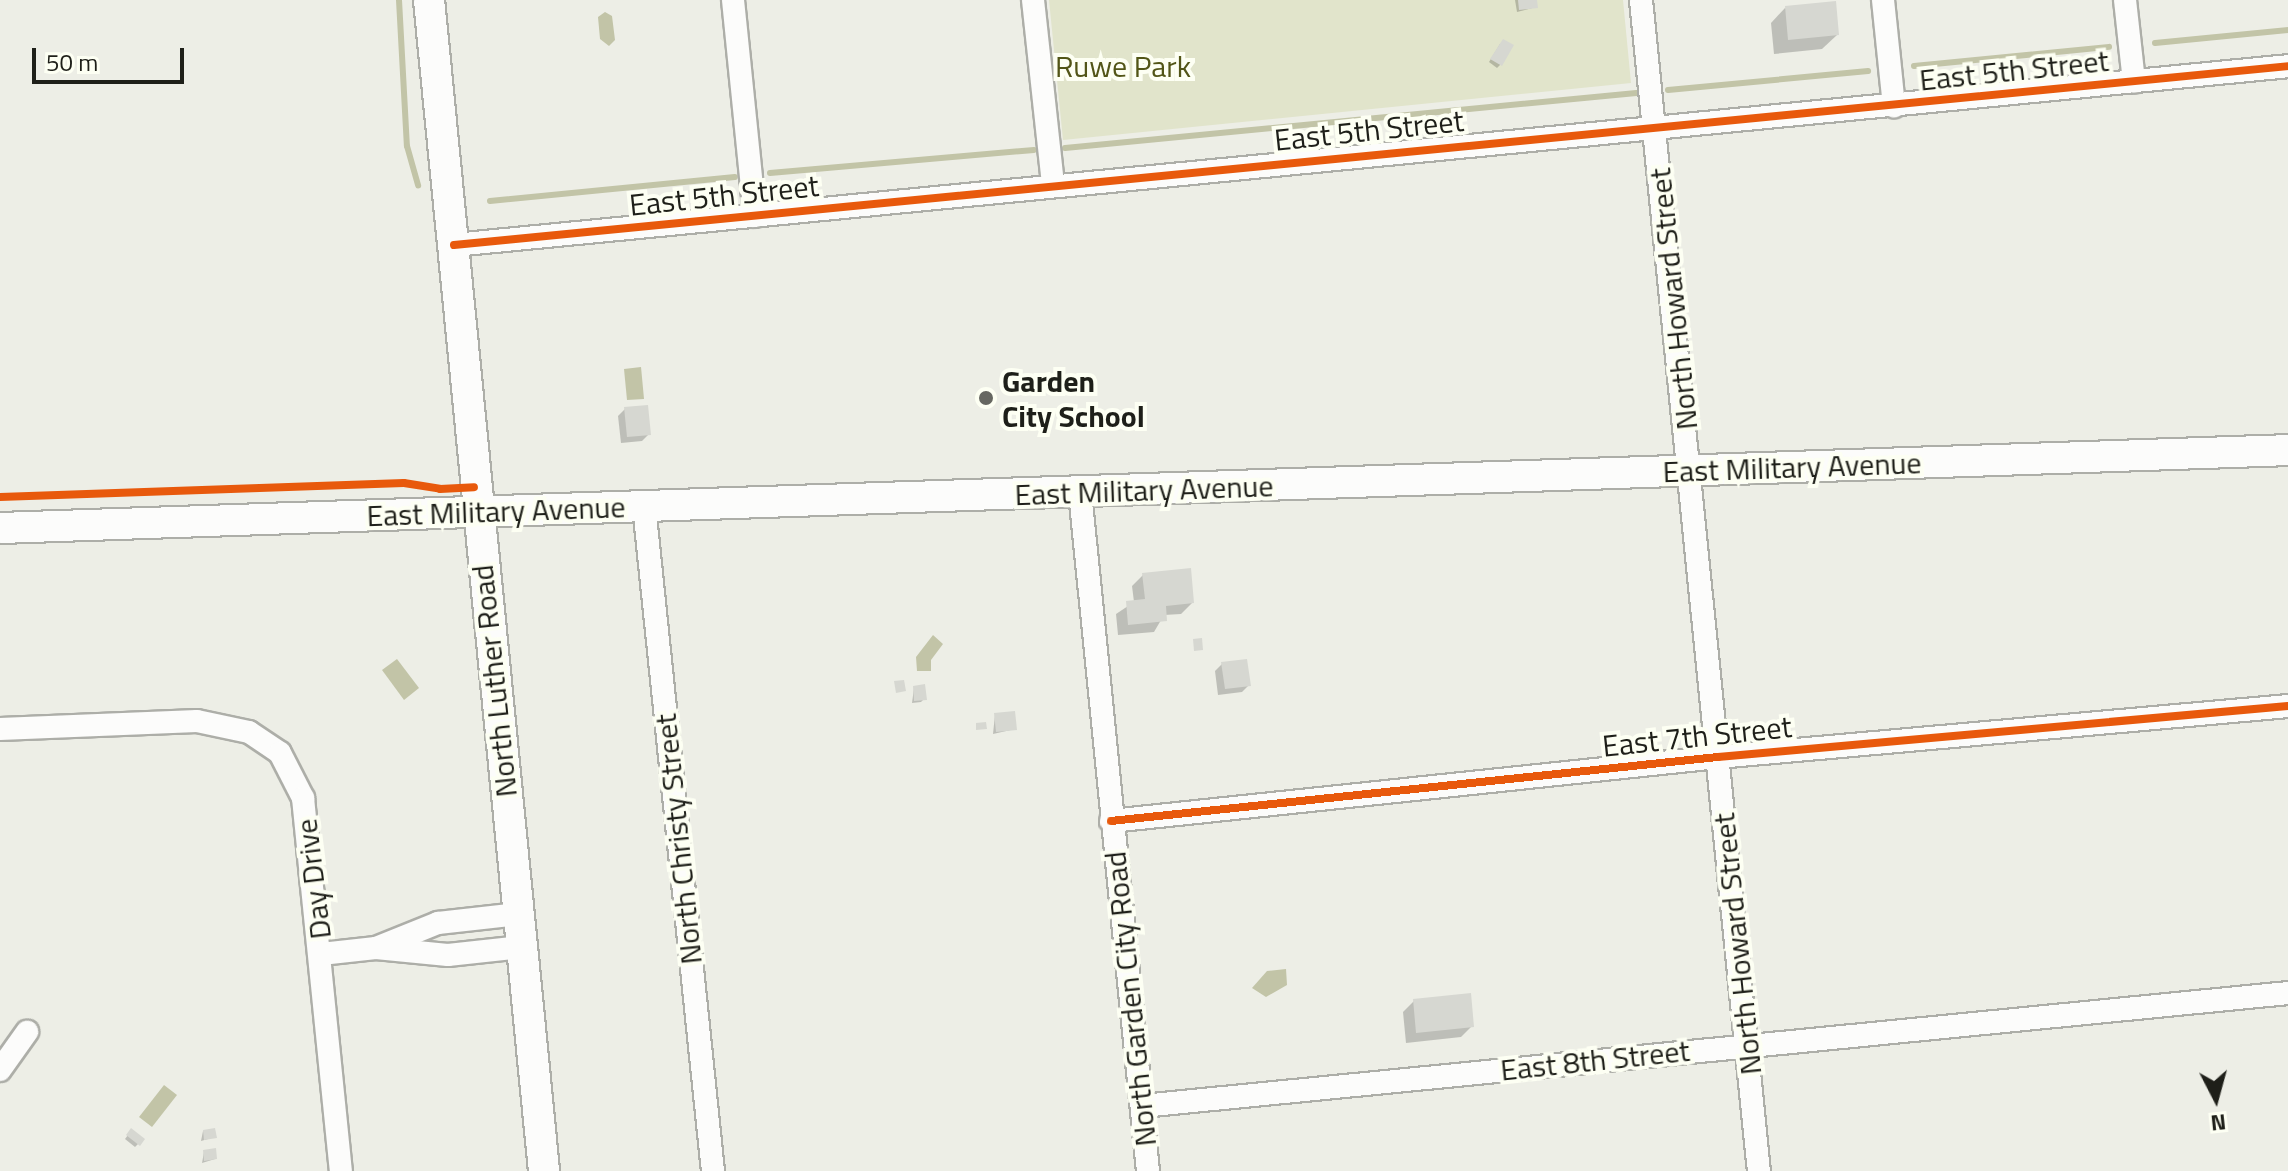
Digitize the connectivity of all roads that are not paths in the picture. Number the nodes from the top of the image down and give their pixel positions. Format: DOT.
graph roads {
  1 [pos="429,0"];
  2 [pos="733,0"];
  3 [pos="1033,0"];
  4 [pos="1641,0"];
  5 [pos="1883,0"];
  6 [pos="2125,0"];
  7 [pos="2288,66"];
  8 [pos="2134,82"];
  9 [pos="1894,106"];
  10 [pos="1654,126"];
  11 [pos="1053,185"];
  12 [pos="755,216"];
  13 [pos="454,245"];
  14 [pos="2288,450"];
  15 [pos="1691,471"];
  16 [pos="1080,492"];
  17 [pos="644,506"];
  18 [pos="477,511"];
  19 [pos="0,528"];
  20 [pos="2288,706"];
  21 [pos="0,729"];
  22 [pos="1718,757"];
  23 [pos="1111,821"];
  24 [pos="518,914"];
  25 [pos="522,947"];
  26 [pos="376,948"];
  27 [pos="321,954"];
  28 [pos="2288,993"];
  29 [pos="27,1032"];
  30 [pos="1747,1045"];
  31 [pos="0,1070"];
  32 [pos="1142,1106"];
  33 [pos="341,1171"];
  34 [pos="544,1171"];
  35 [pos="713,1171"];
  36 [pos="1148,1171"];
  37 [pos="1759,1171"];
  1 -- 13 [label="main road, North Luther Road"];
  2 -- 12 [label="street"];
  3 -- 11 [label="street"];
  4 -- 10 [label="street, North Howard Street"];
  5 -- 9 [label="street"];
  6 -- 8 [label="street"];
  7 -- 8 [label="street, East 5th Street"];
  8 -- 9 [label="street, East 5th Street"];
  9 -- 10 [label="street, East 5th Street"];
  10 -- 11 [label="street, East 5th Street"];
  10 -- 15 [label="street, North Howard Street"];
  11 -- 12 [label="street, East 5th Street"];
  12 -- 13 [label="street, East 5th Street"];
  13 -- 18 [label="main road, North Luther Road"];
  14 -- 15 [label="main road, East Military Avenue"];
  15 -- 16 [label="main road, East Military Avenue"];
  15 -- 22 [label="street, North Howard Street"];
  16 -- 17 [label="main road, East Military Avenue"];
  16 -- 23 [label="street, North Garden City Road"];
  17 -- 18 [label="main road, East Military Avenue"];
  17 -- 35 [label="street, North Christy Street"];
  18 -- 19 [label="main road, East Military Avenue"];
  18 -- 24 [label="main road, North Luther Road"];
  20 -- 22 [label="street, East 7th Street"];
  21 -- 27 [label="street, Day Drive"];
  22 -- 23 [label="street, East 7th Street"];
  22 -- 30 [label="street, North Howard Street"];
  23 -- 32 [label="street, North Garden City Road"];
  24 -- 25 [label="main road, North Luther Road"];
  24 -- 26 [label="street"];
  25 -- 26 [label="street"];
  25 -- 34 [label="main road, North Luther Road"];
  26 -- 27 [label="street"];
  27 -- 33 [label="street, Day Drive"];
  28 -- 30 [label="street, East 8th Street"];
  29 -- 31 [label="street"];
  30 -- 32 [label="street, East 8th Street"];
  30 -- 37 [label="street, North Howard Street"];
  32 -- 36 [label="street, North Garden City Road"];
}
